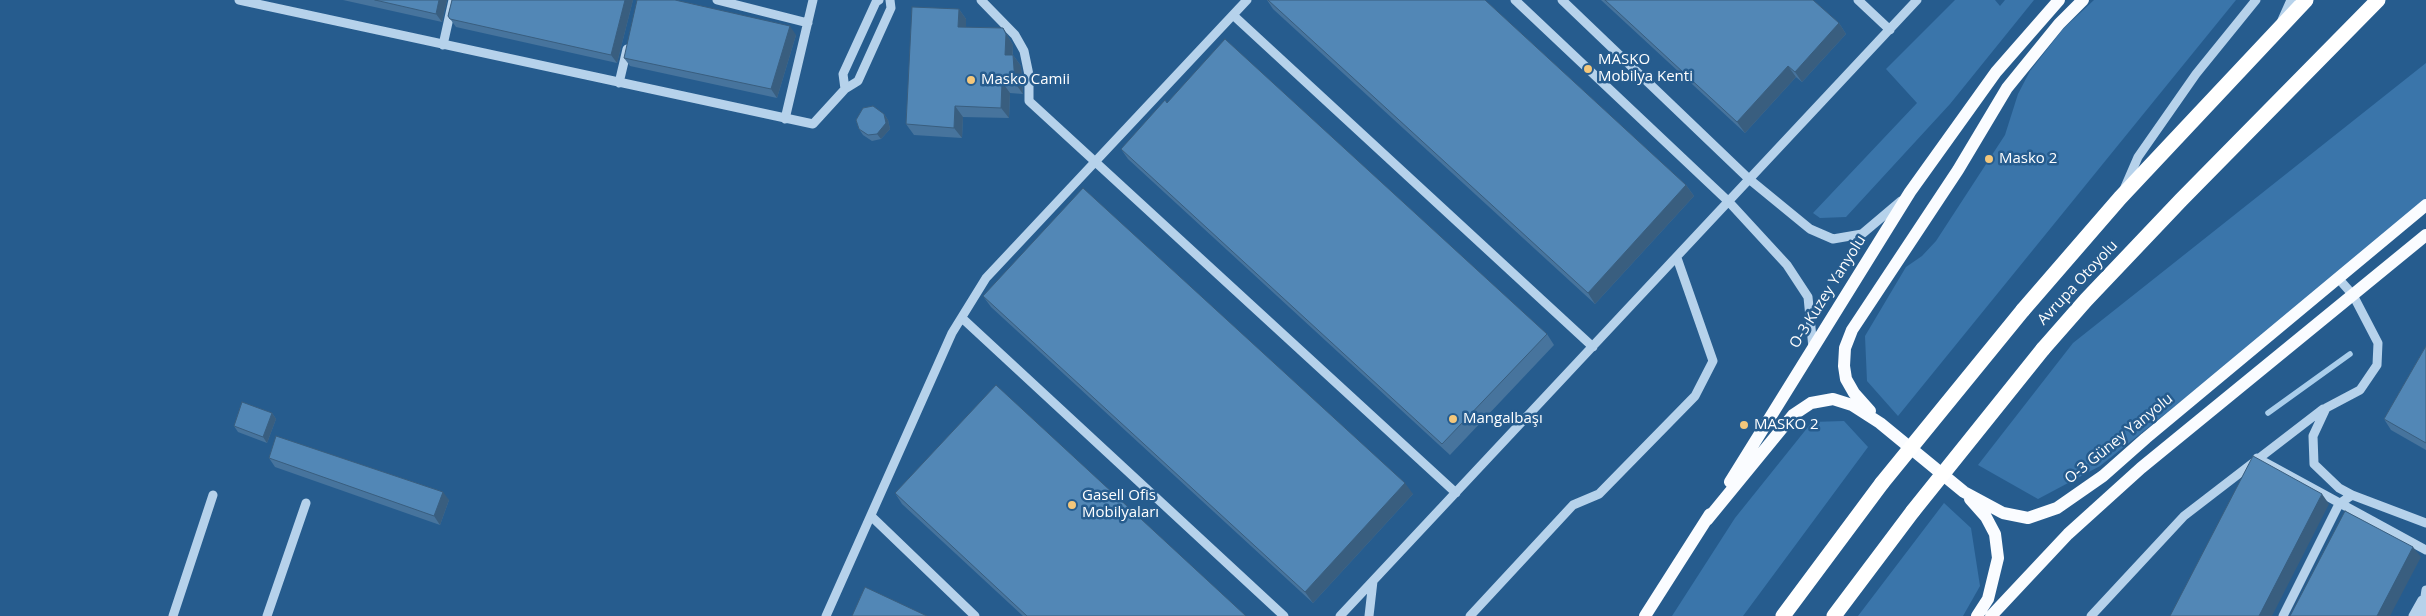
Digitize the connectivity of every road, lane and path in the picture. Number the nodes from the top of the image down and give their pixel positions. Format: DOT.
graph roads {
  1 [pos="240,0"];
  2 [pos="453,0"];
  3 [pos="717,0"];
  4 [pos="813,0"];
  5 [pos="879,0"];
  6 [pos="890,0"];
  7 [pos="981,0"];
  8 [pos="1247,0"];
  9 [pos="1515,0"];
  10 [pos="1562,0"];
  11 [pos="1858,0"];
  12 [pos="1917,0"];
  13 [pos="2059,0"];
  14 [pos="2084,0"];
  15 [pos="2256,0"];
  16 [pos="2291,0"];
  17 [pos="2306,0"];
  18 [pos="2378,0"];
  19 [pos="262,2"];
  20 [pos="1233,15"];
  21 [pos="808,23"];
  22 [pos="2278,29"];
  23 [pos="1890,30"];
  24 [pos="630,37"];
  25 [pos="443,44"];
  26 [pos="619,83"];
  27 [pos="845,88"];
  28 [pos="785,119"];
  29 [pos="1096,161"];
  30 [pos="1748,178"];
  31 [pos="1910,192"];
  32 [pos="2120,198"];
  33 [pos="1729,202"];
  34 [pos="2426,205"];
  35 [pos="2426,235"];
  36 [pos="1677,258"];
  37 [pos="2338,278"];
  38 [pos="2353,295"];
  39 [pos="962,318"];
  40 [pos="1593,347"];
  41 [pos="1813,348"];
  42 [pos="2326,408"];
  43 [pos="1880,423"];
  44 [pos="2257,458"];
  45 [pos="2243,484"];
  46 [pos="1964,492"];
  47 [pos="1456,493"];
  48 [pos="212,495"];
  49 [pos="2352,495"];
  50 [pos="306,503"];
  51 [pos="2339,504"];
  52 [pos="871,516"];
  53 [pos="1707,520"];
  54 [pos="2426,523"];
  55 [pos="2426,550"];
  56 [pos="1373,581"];
  57 [pos="2426,592"];
  58 [pos="173,616"];
  59 [pos="267,616"];
  60 [pos="826,616"];
  61 [pos="975,616"];
  62 [pos="1284,616"];
  63 [pos="1340,616"];
  64 [pos="1369,616"];
  65 [pos="1470,616"];
  66 [pos="1645,616"];
  67 [pos="1782,616"];
  68 [pos="1834,616"];
  69 [pos="1977,616"];
  70 [pos="1991,616"];
  71 [pos="2090,616"];
  72 [pos="2283,616"];
  73 [pos="2413,616"];
  74 [pos="2422,616"];
  1 -- 19 [label="street"];
  2 -- 25 [label="street"];
  3 -- 21 [label="street"];
  4 -- 21 [label="street"];
  5 -- 27 [label="street"];
  6 -- 27 [label="street"];
  7 -- 29 [label="street"];
  8 -- 20 [label="street"];
  9 -- 33 [label="street"];
  10 -- 30 [label="street"];
  11 -- 23 [label="street"];
  12 -- 23 [label="street"];
  13 -- 31 [label="main road, O-3 Kuzey Yanyolu"];
  14 -- 43 [label="main road"];
  15 -- 32 [label="street"];
  16 -- 22 [label="street"];
  17 -- 22 [label="highway, Avrupa Otoyolu"];
  18 -- 68 [label="highway, Avrupa Otoyolu, bridge"];
  19 -- 25 [label="street"];
  20 -- 29 [label="street"];
  20 -- 40 [label="street"];
  21 -- 28 [label="street"];
  22 -- 32 [label="highway, Avrupa Otoyolu"];
  23 -- 30 [label="street"];
  24 -- 26 [label="street"];
  25 -- 26 [label="street"];
  26 -- 28 [label="street"];
  27 -- 28 [label="street"];
  29 -- 39 [label="street"];
  29 -- 47 [label="street"];
  30 -- 31 [label="street"];
  30 -- 33 [label="street"];
  31 -- 41 [label="main road, O-3 Kuzey Yanyolu"];
  32 -- 67 [label="highway, Avrupa Otoyolu, bridge"];
  33 -- 36 [label="street"];
  33 -- 41 [label="street"];
  34 -- 37 [label="main road, O-3 Güney Yanyolu"];
  35 -- 38 [label="main road"];
  36 -- 40 [label="street"];
  36 -- 65 [label="street"];
  37 -- 38 [label="street"];
  37 -- 46 [label="main road, O-3 Güney Yanyolu"];
  38 -- 42 [label="street"];
  38 -- 70 [label="main road"];
  39 -- 52 [label="street"];
  39 -- 62 [label="street"];
  40 -- 47 [label="street"];
  41 -- 53 [label="main road, O-3 Kuzey Yanyolu"];
  42 -- 44 [label="street"];
  42 -- 49 [label="street"];
  43 -- 46 [label="main road, O-3 Güney Yanyolu"];
  43 -- 53 [label="main road"];
  44 -- 45 [label="street"];
  44 -- 51 [label="street"];
  44 -- 71 [label="street"];
  46 -- 69 [label="main road"];
  47 -- 56 [label="street"];
  48 -- 58 [label="street"];
  49 -- 51 [label="street"];
  49 -- 54 [label="street"];
  50 -- 59 [label="street"];
  51 -- 55 [label="street"];
  51 -- 72 [label="street"];
  52 -- 60 [label="street"];
  52 -- 61 [label="street"];
  53 -- 66 [label="main road, O-3 Kuzey Yanyolu"];
  56 -- 63 [label="street"];
  56 -- 64 [label="street"];
  57 -- 73 [label="street"];
  57 -- 74 [label="street"];
}
